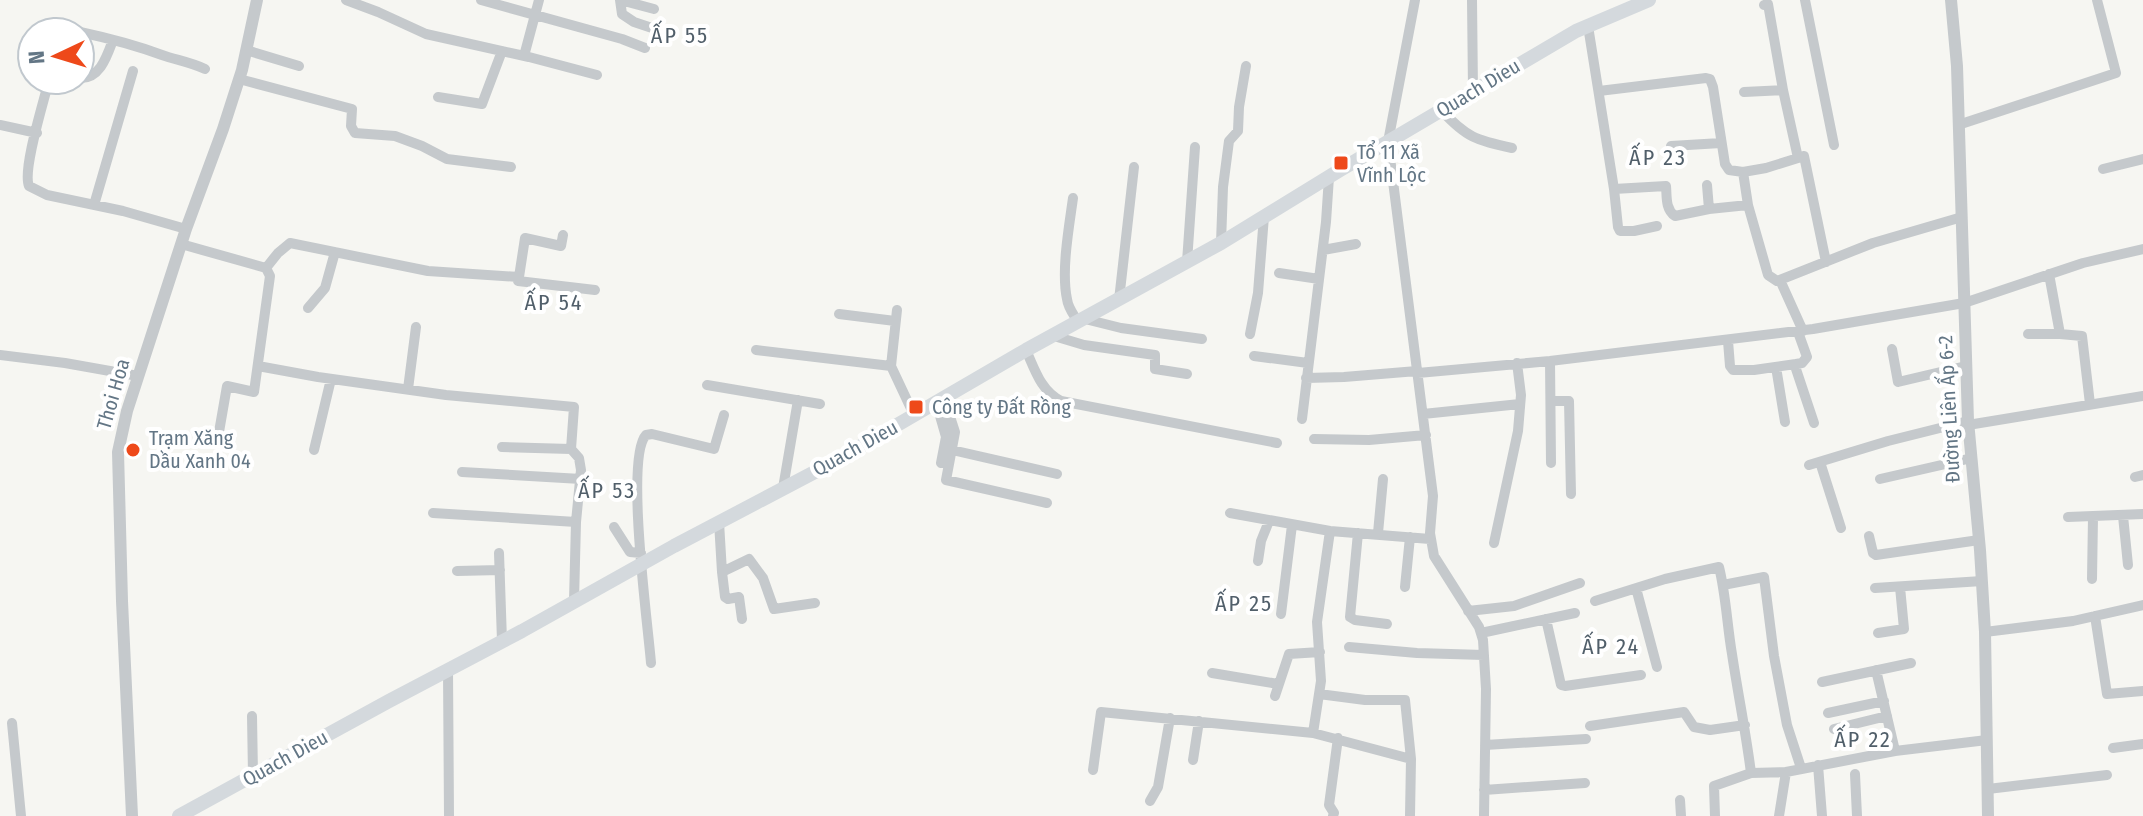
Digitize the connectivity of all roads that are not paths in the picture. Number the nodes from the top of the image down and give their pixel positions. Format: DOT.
graph roads {
  1 [pos="257,0"];
  2 [pos="346,0"];
  3 [pos="481,0"];
  4 [pos="539,0"];
  5 [pos="620,0"];
  6 [pos="1415,0"];
  7 [pos="1472,0"];
  8 [pos="1649,0"];
  9 [pos="1805,0"];
  10 [pos="1951,0"];
  11 [pos="2097,0"];
  12 [pos="1764,5"];
  13 [pos="654,9"];
  14 [pos="535,16"];
  15 [pos="1588,26"];
  16 [pos="652,28"];
  17 [pos="96,36"];
  18 [pos="113,40"];
  19 [pos="645,48"];
  20 [pos="246,50"];
  21 [pos="502,51"];
  22 [pos="524,56"];
  23 [pos="299,66"];
  24 [pos="1246,66"];
  25 [pos="205,69"];
  26 [pos="133,71"];
  27 [pos="96,73"];
  28 [pos="597,75"];
  29 [pos="239,79"];
  30 [pos="1473,90"];
  31 [pos="1783,90"];
  32 [pos="1599,91"];
  33 [pos="1744,92"];
  34 [pos="45,96"];
  35 [pos="438,97"];
  36 [pos="1441,110"];
  37 [pos="0,125"];
  38 [pos="1958,125"];
  39 [pos="37,133"];
  40 [pos="1388,142"];
  41 [pos="1721,143"];
  42 [pos="1834,145"];
  43 [pos="1671,146"];
  44 [pos="1195,147"];
  45 [pos="1512,148"];
  46 [pos="1804,156"];
  47 [pos="2143,159"];
  48 [pos="511,167"];
  49 [pos="1134,167"];
  50 [pos="2103,169"];
  51 [pos="1743,172"];
  52 [pos="1329,177"];
  53 [pos="1707,185"];
  54 [pos="1614,189"];
  55 [pos="1073,198"];
  56 [pos="94,205"];
  57 [pos="1748,205"];
  58 [pos="1709,209"];
  59 [pos="1264,216"];
  60 [pos="1962,217"];
  61 [pos="1657,226"];
  62 [pos="186,229"];
  63 [pos="563,235"];
  64 [pos="1221,243"];
  65 [pos="181,244"];
  66 [pos="1356,244"];
  67 [pos="2143,249"];
  68 [pos="1323,250"];
  69 [pos="335,252"];
  70 [pos="1187,262"];
  71 [pos="1826,262"];
  72 [pos="266,268"];
  73 [pos="1279,273"];
  74 [pos="2049,274"];
  75 [pos="519,277"];
  76 [pos="1319,279"];
  77 [pos="1780,280"];
  78 [pos="595,290"];
  79 [pos="1119,300"];
  80 [pos="1964,303"];
  81 [pos="308,308"];
  82 [pos="839,314"];
  83 [pos="1081,321"];
  84 [pos="416,327"];
  85 [pos="1800,331"];
  86 [pos="1250,334"];
  87 [pos="2028,334"];
  88 [pos="2060,334"];
  89 [pos="1054,336"];
  90 [pos="1202,339"];
  91 [pos="1728,341"];
  92 [pos="1892,349"];
  93 [pos="756,350"];
  94 [pos="1026,350"];
  95 [pos="0,355"];
  96 [pos="1254,356"];
  97 [pos="1550,361"];
  98 [pos="1308,363"];
  99 [pos="1517,363"];
  100 [pos="1796,364"];
  101 [pos="258,366"];
  102 [pos="891,366"];
  103 [pos="1966,366"];
  104 [pos="1776,367"];
  105 [pos="1418,372"];
  106 [pos="1187,374"];
  107 [pos="138,376"];
  108 [pos="1306,378"];
  109 [pos="331,379"];
  110 [pos="707,385"];
  111 [pos="408,389"];
  112 [pos="2143,396"];
  113 [pos="798,400"];
  114 [pos="940,400"];
  115 [pos="1551,401"];
  116 [pos="820,404"];
  117 [pos="1520,404"];
  118 [pos="2090,404"];
  119 [pos="1423,414"];
  120 [pos="724,415"];
  121 [pos="914,415"];
  122 [pos="1302,419"];
  123 [pos="1785,422"];
  124 [pos="1814,423"];
  125 [pos="1968,423"];
  126 [pos="219,432"];
  127 [pos="1426,435"];
  128 [pos="1314,439"];
  129 [pos="1277,443"];
  130 [pos="502,447"];
  131 [pos="571,449"];
  132 [pos="314,450"];
  133 [pos="952,450"];
  134 [pos="1972,458"];
  135 [pos="941,463"];
  136 [pos="1551,463"];
  137 [pos="462,472"];
  138 [pos="1057,474"];
  139 [pos="581,479"];
  140 [pos="1383,479"];
  141 [pos="1880,479"];
  142 [pos="783,488"];
  143 [pos="1571,494"];
  144 [pos="1047,503"];
  145 [pos="433,513"];
  146 [pos="1230,513"];
  147 [pos="2143,514"];
  148 [pos="2123,516"];
  149 [pos="2068,517"];
  150 [pos="2093,517"];
  151 [pos="1269,521"];
  152 [pos="576,522"];
  153 [pos="719,522"];
  154 [pos="1292,525"];
  155 [pos="614,527"];
  156 [pos="1841,528"];
  157 [pos="1330,531"];
  158 [pos="1358,533"];
  159 [pos="1378,533"];
  160 [pos="1869,536"];
  161 [pos="1410,537"];
  162 [pos="1430,539"];
  163 [pos="1979,540"];
  164 [pos="1494,543"];
  165 [pos="499,553"];
  166 [pos="641,558"];
  167 [pos="1258,561"];
  168 [pos="2128,565"];
  169 [pos="500,570"];
  170 [pos="457,571"];
  171 [pos="722,572"];
  172 [pos="2092,579"];
  173 [pos="1982,581"];
  174 [pos="1580,583"];
  175 [pos="1723,585"];
  176 [pos="1405,587"];
  177 [pos="1900,587"];
  178 [pos="1636,588"];
  179 [pos="1875,588"];
  180 [pos="574,601"];
  181 [pos="1595,601"];
  182 [pos="815,603"];
  183 [pos="2143,605"];
  184 [pos="1468,611"];
  185 [pos="1575,613"];
  186 [pos="1281,614"];
  187 [pos="2095,616"];
  188 [pos="742,619"];
  189 [pos="1546,619"];
  190 [pos="1387,624"];
  191 [pos="1985,632"];
  192 [pos="1481,633"];
  193 [pos="1878,633"];
  194 [pos="502,641"];
  195 [pos="1349,647"];
  196 [pos="1320,652"];
  197 [pos="1484,655"];
  198 [pos="651,663"];
  199 [pos="1911,663"];
  200 [pos="1657,667"];
  201 [pos="448,670"];
  202 [pos="1876,670"];
  203 [pos="1212,673"];
  204 [pos="1641,675"];
  205 [pos="1822,682"];
  206 [pos="1278,684"];
  207 [pos="2143,691"];
  208 [pos="1319,694"];
  209 [pos="1275,696"];
  210 [pos="1884,701"];
  211 [pos="1828,713"];
  212 [pos="252,716"];
  213 [pos="1887,716"];
  214 [pos="1170,718"];
  215 [pos="1199,721"];
  216 [pos="12,723"];
  217 [pos="1745,725"];
  218 [pos="1590,726"];
  219 [pos="1834,729"];
  220 [pos="1313,733"];
  221 [pos="1338,738"];
  222 [pos="1586,739"];
  223 [pos="1987,740"];
  224 [pos="2143,744"];
  225 [pos="1485,745"];
  226 [pos="2113,748"];
  227 [pos="1895,751"];
  228 [pos="1411,759"];
  229 [pos="1193,760"];
  230 [pos="1818,765"];
  231 [pos="1801,768"];
  232 [pos="1093,770"];
  233 [pos="1786,772"];
  234 [pos="1751,773"];
  235 [pos="1855,774"];
  236 [pos="253,775"];
  237 [pos="2107,775"];
  238 [pos="1585,783"];
  239 [pos="1988,789"];
  240 [pos="1484,790"];
  241 [pos="1680,800"];
  242 [pos="1150,801"];
  243 [pos="21,816"];
  244 [pos="132,816"];
  245 [pos="179,816"];
  246 [pos="449,816"];
  247 [pos="1333,816"];
  248 [pos="1410,816"];
  249 [pos="1484,816"];
  250 [pos="1681,816"];
  251 [pos="1715,816"];
  252 [pos="1779,816"];
  253 [pos="1822,816"];
  254 [pos="1857,816"];
  255 [pos="1988,816"];
  1 -- 20 [label="street, Thoi Hoa"];
  2 -- 21 [label="street"];
  3 -- 14 [label="street"];
  4 -- 14 [label="street"];
  5 -- 13 [label="street"];
  5 -- 16 [label="street"];
  6 -- 40 [label="street"];
  7 -- 30 [label="street"];
  8 -- 15 [label="main road, Quach Dieu"];
  9 -- 42 [label="street"];
  10 -- 38 [label="street, Đường Liên Ấp 6-2"];
  11 -- 38 [label="street"];
  12 -- 31 [label="street"];
  14 -- 19 [label="street"];
  14 -- 22 [label="street"];
  15 -- 30 [label="main road, Quach Dieu"];
  15 -- 32 [label="street"];
  17 -- 18 [label="street"];
  18 -- 25 [label="street"];
  18 -- 27 [label="street"];
  20 -- 23 [label="street"];
  20 -- 29 [label="street, Thoi Hoa"];
  21 -- 22 [label="street"];
  21 -- 35 [label="street"];
  22 -- 28 [label="street"];
  24 -- 64 [label="street"];
  26 -- 56 [label="street"];
  29 -- 48 [label="street"];
  29 -- 62 [label="street, Thoi Hoa"];
  30 -- 36 [label="main road, Quach Dieu"];
  31 -- 33 [label="street"];
  31 -- 51 [label="street"];
  32 -- 41 [label="street"];
  32 -- 54 [label="street"];
  34 -- 39 [label="street"];
  36 -- 40 [label="main road, Quach Dieu"];
  36 -- 45 [label="street"];
  37 -- 39 [label="street"];
  38 -- 60 [label="street, Đường Liên Ấp 6-2"];
  39 -- 56 [label="street"];
  40 -- 52 [label="main road, Quach Dieu"];
  40 -- 105 [label="street"];
  41 -- 43 [label="street"];
  41 -- 51 [label="street"];
  44 -- 70 [label="street"];
  46 -- 71 [label="street"];
  47 -- 50 [label="street"];
  49 -- 79 [label="street"];
  51 -- 57 [label="street"];
  52 -- 59 [label="main road, Quach Dieu"];
  52 -- 68 [label="street"];
  53 -- 58 [label="street"];
  54 -- 58 [label="street"];
  54 -- 61 [label="street"];
  55 -- 83 [label="street"];
  56 -- 62 [label="street"];
  57 -- 58 [label="street"];
  57 -- 77 [label="street"];
  59 -- 64 [label="main road, Quach Dieu"];
  59 -- 86 [label="street"];
  60 -- 71 [label="street"];
  60 -- 80 [label="street, Đường Liên Ấp 6-2"];
  62 -- 65 [label="street, Thoi Hoa"];
  63 -- 75 [label="street"];
  64 -- 70 [label="main road, Quach Dieu"];
  65 -- 72 [label="street"];
  65 -- 107 [label="street, Thoi Hoa"];
  66 -- 68 [label="street"];
  67 -- 74 [label="street"];
  68 -- 76 [label="street"];
  69 -- 72 [label="street"];
  69 -- 75 [label="street"];
  69 -- 81 [label="street"];
  70 -- 79 [label="main road, Quach Dieu"];
  71 -- 77 [label="street"];
  72 -- 101 [label="street"];
  73 -- 76 [label="street"];
  74 -- 80 [label="street"];
  74 -- 88 [label="street"];
  75 -- 78 [label="street"];
  76 -- 98 [label="street"];
  77 -- 85 [label="street"];
  79 -- 83 [label="main road, Quach Dieu"];
  80 -- 85 [label="street"];
  80 -- 103 [label="street, Đường Liên Ấp 6-2"];
  82 -- 102 [label="street"];
  83 -- 89 [label="main road, Quach Dieu"];
  83 -- 90 [label="street"];
  84 -- 111 [label="street"];
  85 -- 91 [label="street"];
  85 -- 100 [label="street"];
  87 -- 88 [label="street"];
  88 -- 118 [label="street"];
  89 -- 94 [label="main road, Quach Dieu"];
  89 -- 106 [label="street"];
  91 -- 97 [label="street"];
  91 -- 104 [label="street"];
  92 -- 103 [label="street"];
  93 -- 102 [label="street"];
  94 -- 114 [label="main road, Quach Dieu"];
  94 -- 129 [label="street"];
  95 -- 107 [label="street"];
  96 -- 98 [label="street"];
  97 -- 99 [label="street"];
  97 -- 115 [label="street"];
  98 -- 108 [label="street"];
  99 -- 105 [label="street"];
  99 -- 117 [label="street"];
  100 -- 104 [label="street"];
  100 -- 124 [label="street"];
  101 -- 109 [label="street"];
  101 -- 126 [label="street"];
  102 -- 121 [label="street"];
  103 -- 125 [label="street, Đường Liên Ấp 6-2"];
  104 -- 123 [label="street"];
  105 -- 108 [label="street"];
  105 -- 119 [label="street"];
  107 -- 244 [label="street, Thoi Hoa"];
  108 -- 122 [label="street"];
  109 -- 111 [label="street"];
  109 -- 132 [label="street"];
  110 -- 113 [label="street"];
  111 -- 131 [label="street"];
  112 -- 118 [label="street"];
  113 -- 116 [label="street"];
  113 -- 142 [label="street"];
  114 -- 121 [label="main road, Quach Dieu"];
  114 -- 133 [label="street"];
  114 -- 135 [label="street"];
  115 -- 136 [label="street"];
  115 -- 143 [label="street"];
  117 -- 119 [label="street"];
  117 -- 164 [label="street"];
  118 -- 125 [label="street"];
  119 -- 127 [label="street"];
  120 -- 166 [label="street"];
  121 -- 142 [label="main road, Quach Dieu"];
  125 -- 134 [label="street, Đường Liên Ấp 6-2"];
  125 -- 156 [label="street"];
  127 -- 128 [label="street"];
  127 -- 162 [label="street"];
  130 -- 131 [label="street"];
  131 -- 139 [label="street"];
  133 -- 138 [label="street"];
  133 -- 144 [label="street"];
  134 -- 141 [label="street"];
  134 -- 163 [label="street, Đường Liên Ấp 6-2"];
  137 -- 139 [label="street"];
  139 -- 152 [label="street"];
  140 -- 159 [label="street"];
  142 -- 153 [label="main road, Quach Dieu"];
  145 -- 152 [label="street"];
  146 -- 151 [label="street"];
  147 -- 148 [label="street"];
  148 -- 150 [label="street"];
  148 -- 168 [label="street"];
  149 -- 150 [label="street"];
  150 -- 172 [label="street"];
  151 -- 154 [label="street"];
  151 -- 167 [label="street"];
  152 -- 180 [label="street"];
  153 -- 166 [label="main road, Quach Dieu"];
  153 -- 171 [label="street"];
  154 -- 157 [label="street"];
  154 -- 186 [label="street"];
  155 -- 166 [label="street"];
  157 -- 158 [label="street"];
  157 -- 196 [label="street"];
  158 -- 159 [label="street"];
  158 -- 190 [label="street"];
  159 -- 161 [label="street"];
  160 -- 163 [label="street"];
  161 -- 162 [label="street"];
  161 -- 176 [label="street"];
  162 -- 184 [label="street"];
  163 -- 173 [label="street, Đường Liên Ấp 6-2"];
  165 -- 169 [label="street"];
  166 -- 180 [label="main road, Quach Dieu"];
  166 -- 198 [label="street"];
  169 -- 170 [label="street"];
  169 -- 194 [label="street"];
  171 -- 182 [label="street"];
  171 -- 188 [label="street"];
  173 -- 177 [label="street"];
  173 -- 191 [label="street, Đường Liên Ấp 6-2"];
  174 -- 184 [label="street"];
  175 -- 178 [label="street"];
  175 -- 217 [label="street"];
  175 -- 231 [label="street"];
  177 -- 179 [label="street"];
  177 -- 193 [label="street"];
  178 -- 181 [label="street"];
  178 -- 200 [label="street"];
  180 -- 194 [label="main road, Quach Dieu"];
  183 -- 187 [label="street"];
  184 -- 192 [label="street"];
  185 -- 189 [label="street"];
  187 -- 191 [label="street"];
  187 -- 207 [label="street"];
  189 -- 192 [label="street"];
  189 -- 204 [label="street"];
  191 -- 223 [label="street, Đường Liên Ấp 6-2"];
  192 -- 197 [label="street"];
  194 -- 201 [label="main road, Quach Dieu"];
  195 -- 197 [label="street"];
  196 -- 206 [label="street"];
  196 -- 208 [label="street"];
  197 -- 225 [label="street"];
  199 -- 202 [label="street"];
  201 -- 236 [label="main road, Quach Dieu"];
  201 -- 246 [label="street"];
  202 -- 205 [label="street"];
  202 -- 210 [label="street"];
  203 -- 206 [label="street"];
  206 -- 209 [label="street"];
  208 -- 220 [label="street"];
  208 -- 228 [label="street"];
  210 -- 211 [label="street"];
  210 -- 213 [label="street"];
  212 -- 236 [label="street"];
  213 -- 219 [label="street"];
  213 -- 227 [label="street"];
  214 -- 215 [label="street"];
  214 -- 232 [label="street"];
  214 -- 242 [label="street"];
  215 -- 220 [label="street"];
  215 -- 229 [label="street"];
  216 -- 243 [label="street"];
  217 -- 218 [label="street"];
  217 -- 234 [label="street"];
  220 -- 221 [label="street"];
  221 -- 228 [label="street"];
  221 -- 247 [label="street"];
  222 -- 225 [label="street"];
  223 -- 227 [label="street"];
  223 -- 239 [label="street, Đường Liên Ấp 6-2"];
  224 -- 226 [label="street"];
  225 -- 240 [label="street"];
  227 -- 230 [label="street"];
  228 -- 248 [label="street"];
  230 -- 231 [label="street"];
  230 -- 253 [label="street"];
  231 -- 233 [label="street"];
  233 -- 234 [label="street"];
  233 -- 252 [label="street"];
  234 -- 251 [label="street"];
  235 -- 254 [label="street"];
  236 -- 245 [label="main road, Quach Dieu"];
  237 -- 239 [label="street"];
  238 -- 240 [label="street"];
  239 -- 255 [label="street, Đường Liên Ấp 6-2"];
  240 -- 249 [label="street"];
  241 -- 250 [label="street"];
}
